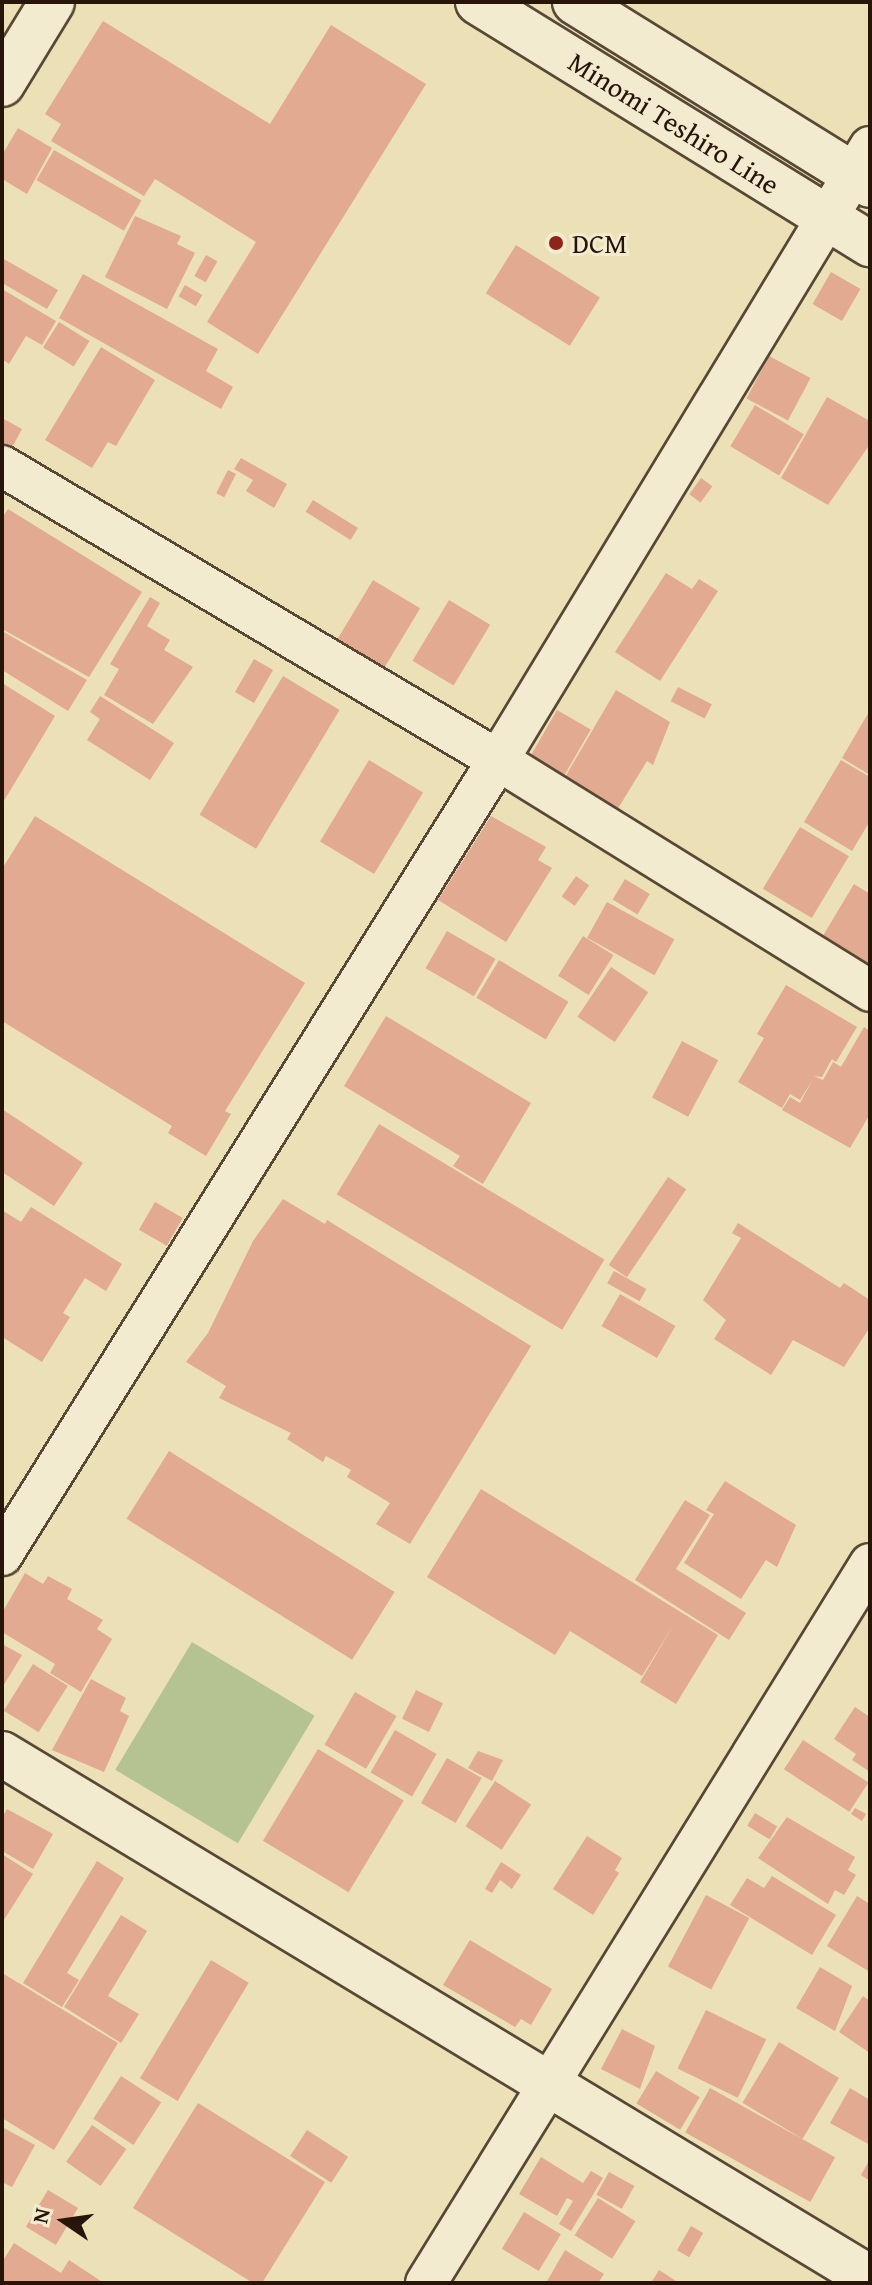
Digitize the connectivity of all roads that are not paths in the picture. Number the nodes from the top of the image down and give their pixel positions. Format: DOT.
graph roads {
  1 [pos="52,2"];
  2 [pos="478,2"];
  3 [pos="575,2"];
  4 [pos="2,84"];
  5 [pos="864,169"];
  6 [pos="828,218"];
  7 [pos="870,244"];
  8 [pos="2,466"];
  9 [pos="498,760"];
  10 [pos="870,991"];
  11 [pos="2,1555"];
  12 [pos="870,1564"];
  13 [pos="2,1754"];
  14 [pos="549,2083"];
  15 [pos="870,2278"];
  16 [pos="426,2283"];
  1 -- 4 [label="street"];
  2 -- 6 [label="street, Minomi Teshiro Line"];
  3 -- 5 [label="street, Minomi Teshiro Line"];
  5 -- 6 [label="street"];
  6 -- 7 [label="street, Minomi Teshiro Line"];
  6 -- 9 [label="street"];
  8 -- 9 [label="street"];
  9 -- 10 [label="street"];
  9 -- 11 [label="street"];
  12 -- 14 [label="street"];
  13 -- 14 [label="street"];
  14 -- 15 [label="street"];
  14 -- 16 [label="street"];
}
